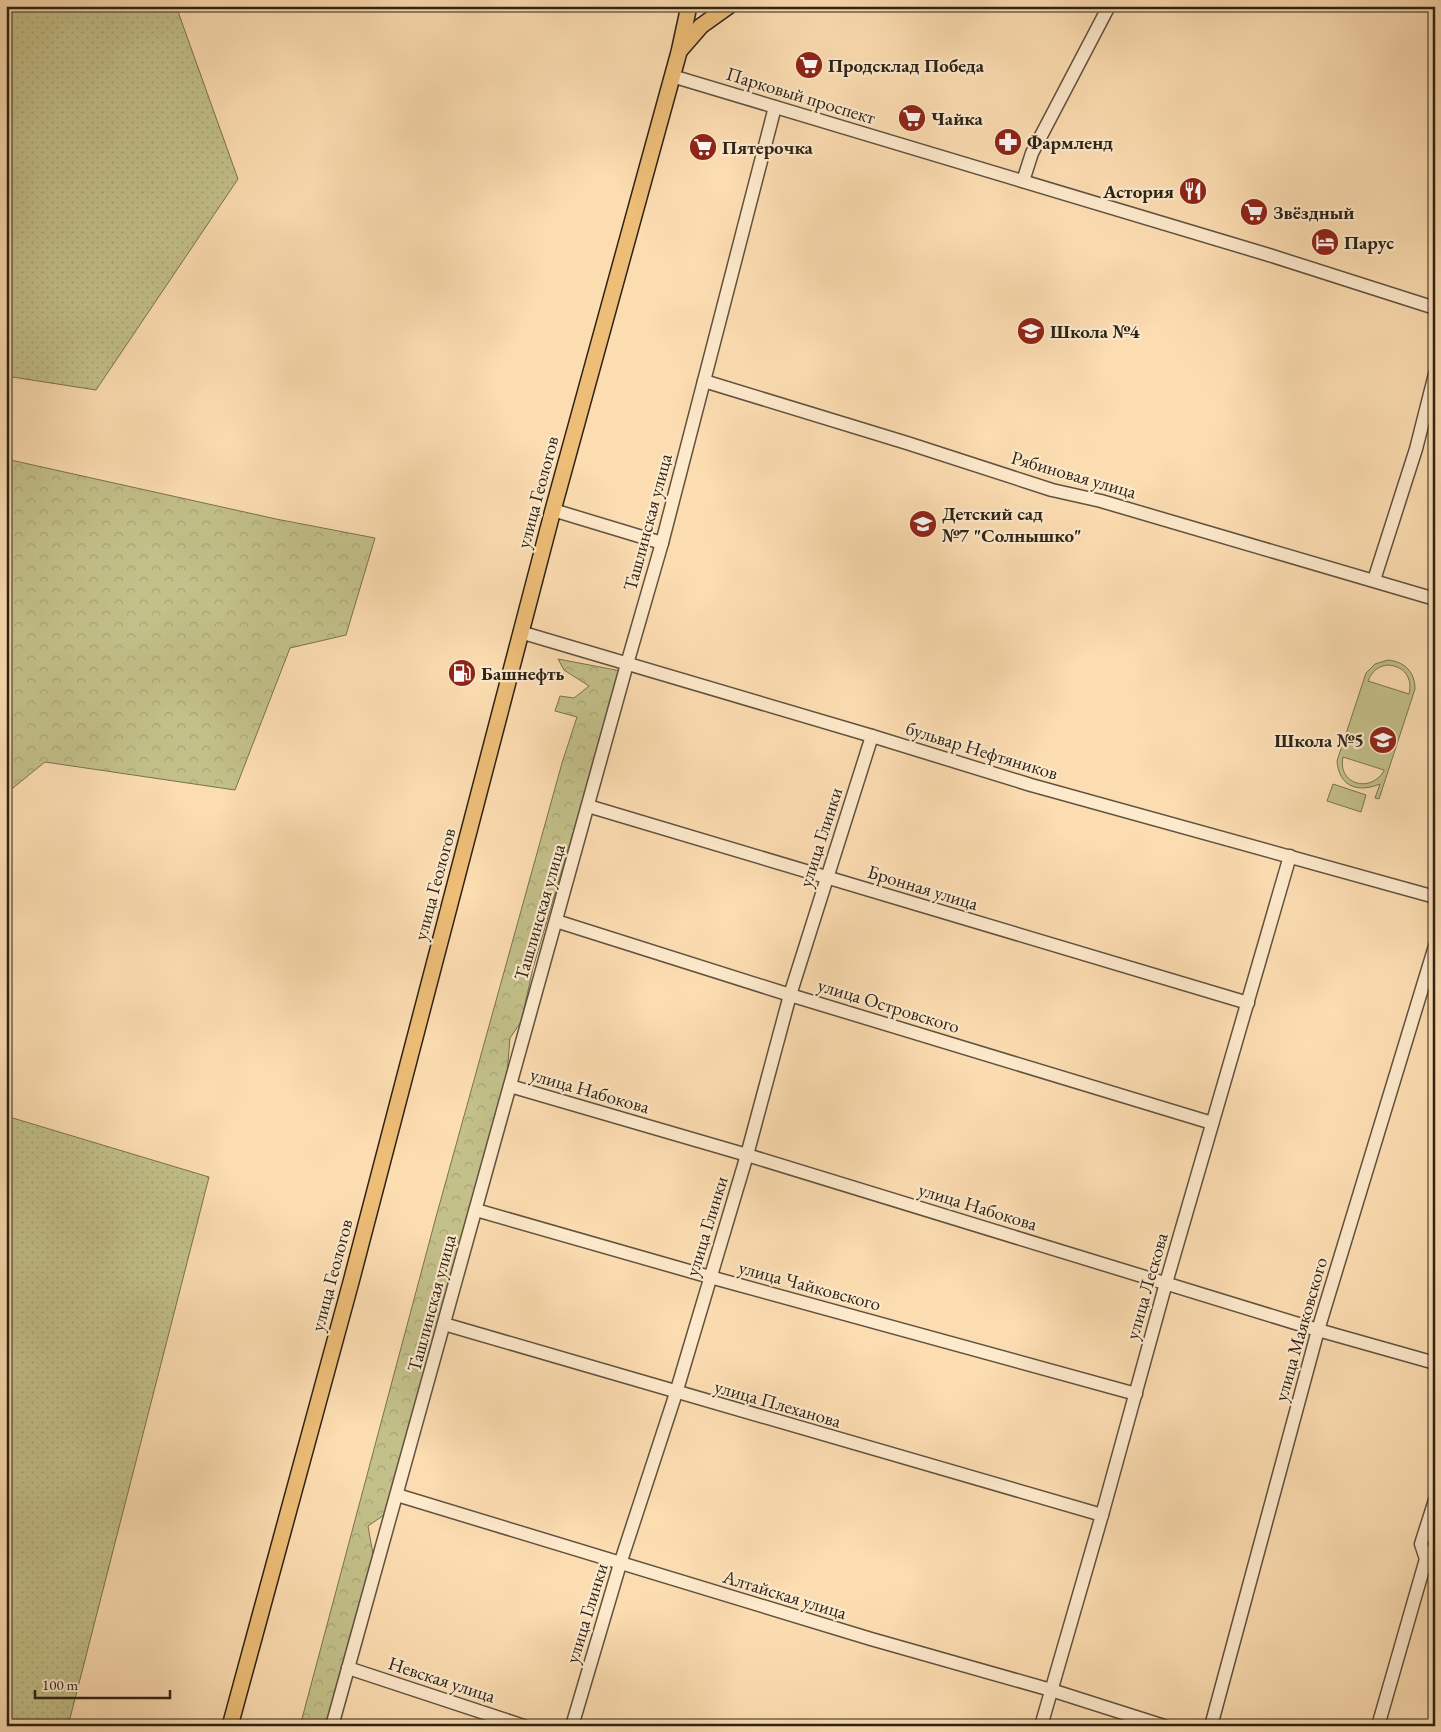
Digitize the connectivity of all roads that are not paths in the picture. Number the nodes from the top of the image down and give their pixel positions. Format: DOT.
graph roads {
  1 [pos="689,6"];
  2 [pos="729,6"];
  3 [pos="1109,6"];
  4 [pos="679,52"];
  5 [pos="672,76"];
  6 [pos="775,107"];
  7 [pos="1023,181"];
  8 [pos="1435,308"];
  9 [pos="1435,374"];
  10 [pos="704,381"];
  11 [pos="553,510"];
  12 [pos="662,542"];
  13 [pos="1374,580"];
  14 [pos="1435,599"];
  15 [pos="520,632"];
  16 [pos="627,664"];
  17 [pos="872,736"];
  18 [pos="588,806"];
  19 [pos="1290,856"];
  20 [pos="826,878"];
  21 [pos="1435,897"];
  22 [pos="556,921"];
  23 [pos="1435,946"];
  24 [pos="790,994"];
  25 [pos="1248,1003"];
  26 [pos="510,1086"];
  27 [pos="1212,1123"];
  28 [pos="747,1155"];
  29 [pos="476,1210"];
  30 [pos="710,1277"];
  31 [pos="1166,1283"];
  32 [pos="444,1324"];
  33 [pos="1318,1330"];
  34 [pos="1435,1363"];
  35 [pos="676,1393"];
  36 [pos="1136,1394"];
  37 [pos="397,1495"];
  38 [pos="1435,1500"];
  39 [pos="1102,1515"];
  40 [pos="1430,1563"];
  41 [pos="620,1564"];
  42 [pos="348,1668"];
  43 [pos="1051,1690"];
  44 [pos="230,1726"];
  45 [pos="332,1726"];
  46 [pos="524,1726"];
  47 [pos="572,1726"];
  48 [pos="1041,1726"];
  49 [pos="1164,1726"];
  50 [pos="1211,1726"];
  51 [pos="1378,1726"];
  1 -- 4 [label="main road, улица Геологов"];
  2 -- 4 [label="main road"];
  3 -- 7 [label="street"];
  4 -- 5 [label="main road, улица Геологов"];
  5 -- 6 [label="street, Парковый проспект"];
  5 -- 11 [label="main road, улица Геологов"];
  6 -- 7 [label="street, Парковый проспект"];
  6 -- 10 [label="street, Ташлинская улица"];
  7 -- 8 [label="street, Парковый проспект"];
  9 -- 13 [label="street"];
  10 -- 12 [label="street, Ташлинская улица"];
  10 -- 13 [label="street, Рябиновая улица"];
  11 -- 12 [label="street"];
  11 -- 15 [label="main road, улица Геологов"];
  12 -- 16 [label="street, Ташлинская улица"];
  13 -- 14 [label="street, Рябиновая улица"];
  15 -- 16 [label="street, бульвар Нефтяников"];
  15 -- 44 [label="main road, улица Геологов"];
  16 -- 17 [label="street, бульвар Нефтяников"];
  16 -- 18 [label="street, Ташлинская улица"];
  17 -- 19 [label="street, бульвар Нефтяников"];
  17 -- 20 [label="street, улица Глинки"];
  18 -- 20 [label="street, Бронная улица"];
  18 -- 22 [label="street, Ташлинская улица"];
  19 -- 21 [label="street, бульвар Нефтяников"];
  19 -- 25 [label="street, улица Лескова"];
  20 -- 24 [label="street, улица Глинки"];
  20 -- 25 [label="street, Бронная улица"];
  22 -- 24 [label="street, улица Островского"];
  22 -- 26 [label="street, Ташлинская улица"];
  23 -- 33 [label="street, улица Маяковского"];
  24 -- 27 [label="street, улица Островского"];
  24 -- 28 [label="street, улица Глинки"];
  25 -- 27 [label="street, улица Лескова"];
  26 -- 28 [label="street, улица Набокова"];
  26 -- 29 [label="street, Ташлинская улица"];
  27 -- 31 [label="street, улица Лескова"];
  28 -- 30 [label="street, улица Глинки"];
  28 -- 31 [label="street, улица Набокова"];
  29 -- 30 [label="street, улица Чайковского"];
  29 -- 32 [label="street, Ташлинская улица"];
  30 -- 35 [label="street, улица Глинки"];
  30 -- 36 [label="street, улица Чайковского"];
  31 -- 33 [label="street, улица Набокова"];
  31 -- 36 [label="street, улица Лескова"];
  32 -- 35 [label="street, улица Плеханова"];
  32 -- 37 [label="street, Ташлинская улица"];
  33 -- 34 [label="street, улица Набокова"];
  33 -- 50 [label="street, улица Маяковского"];
  35 -- 39 [label="street, улица Плеханова"];
  35 -- 41 [label="street, улица Глинки"];
  36 -- 39 [label="street, улица Лескова"];
  37 -- 41 [label="street, Алтайская улица"];
  37 -- 42 [label="street, Ташлинская улица"];
  38 -- 40 [label="street"];
  39 -- 43 [label="street, улица Лескова"];
  40 -- 51 [label="street"];
  41 -- 43 [label="street, Алтайская улица"];
  41 -- 47 [label="street, улица Глинки"];
  42 -- 45 [label="street, Ташлинская улица"];
  42 -- 46 [label="street, Невская улица"];
  43 -- 48 [label="street, улица Лескова"];
  43 -- 49 [label="street, Алтайская улица"];
}
